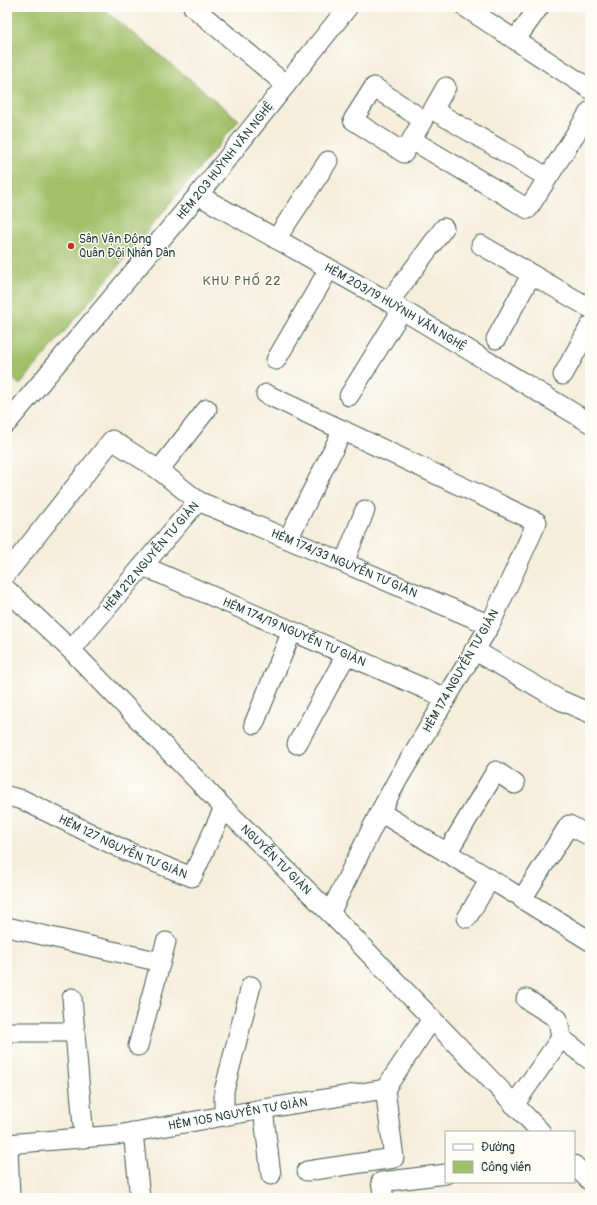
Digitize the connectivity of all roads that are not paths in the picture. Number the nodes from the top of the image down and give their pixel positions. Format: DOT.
graph roads {
  1 [pos="193,7"];
  2 [pos="348,7"];
  3 [pos="465,7"];
  4 [pos="539,7"];
  5 [pos="516,39"];
  6 [pos="286,85"];
  7 [pos="446,87"];
  8 [pos="590,89"];
  9 [pos="590,111"];
  10 [pos="412,140"];
  11 [pos="328,161"];
  12 [pos="547,177"];
  13 [pos="198,195"];
  14 [pos="444,228"];
  15 [pos="276,239"];
  16 [pos="481,245"];
  17 [pos="329,269"];
  18 [pos="531,275"];
  19 [pos="395,306"];
  20 [pos="590,308"];
  21 [pos="590,326"];
  22 [pos="496,339"];
  23 [pos="276,360"];
  24 [pos="563,375"];
  25 [pos="266,394"];
  26 [pos="350,396"];
  27 [pos="207,409"];
  28 [pos="7,423"];
  29 [pos="590,423"];
  30 [pos="343,430"];
  31 [pos="159,470"];
  32 [pos="198,500"];
  33 [pos="365,510"];
  34 [pos="288,539"];
  35 [pos="344,563"];
  36 [pos="143,566"];
  37 [pos="7,572"];
  38 [pos="7,590"];
  39 [pos="490,625"];
  40 [pos="292,631"];
  41 [pos="71,650"];
  42 [pos="474,650"];
  43 [pos="346,655"];
  44 [pos="446,698"];
  45 [pos="590,713"];
  46 [pos="254,724"];
  47 [pos="297,744"];
  48 [pos="515,784"];
  49 [pos="7,796"];
  50 [pos="224,808"];
  51 [pos="380,812"];
  52 [pos="590,836"];
  53 [pos="447,853"];
  54 [pos="490,879"];
  55 [pos="513,893"];
  56 [pos="330,913"];
  57 [pos="467,918"];
  58 [pos="7,927"];
  59 [pos="590,941"];
  60 [pos="166,942"];
  61 [pos="160,962"];
  62 [pos="251,986"];
  63 [pos="72,998"];
  64 [pos="526,999"];
  65 [pos="432,1019"];
  66 [pos="7,1032"];
  67 [pos="75,1032"];
  68 [pos="561,1038"];
  69 [pos="138,1046"];
  70 [pos="590,1060"];
  71 [pos="384,1089"];
  72 [pos="514,1105"];
  73 [pos="263,1109"];
  74 [pos="224,1116"];
  75 [pos="541,1131"];
  76 [pos="132,1132"];
  77 [pos="84,1138"];
  78 [pos="8,1144"];
  79 [pos="575,1166"];
  80 [pos="307,1171"];
  81 [pos="445,1174"];
  82 [pos="271,1175"];
  83 [pos="590,1181"];
  84 [pos="10,1198"];
  85 [pos="140,1198"];
  86 [pos="384,1198"];
  1 -- 6 [label="street"];
  2 -- 6 [label="street, HẺM 203 HUỲNH VĂN NGHỆ"];
  3 -- 5 [label="street"];
  4 -- 5 [label="street"];
  5 -- 8 [label="street"];
  6 -- 13 [label="street, HẺM 203 HUỲNH VĂN NGHỆ"];
  7 -- 12 [label="street"];
  9 -- 12 [label="street"];
  10 -- 12 [label="street"];
  11 -- 15 [label="street"];
  13 -- 15 [label="street, HẺM 203/19 HUỲNH VĂN NGHỆ"];
  13 -- 28 [label="street, HẺM 203 HUỲNH VĂN NGHỆ"];
  14 -- 19 [label="street"];
  15 -- 17 [label="street, HẺM 203/19 HUỲNH VĂN NGHỆ"];
  16 -- 18 [label="street"];
  17 -- 19 [label="street, HẺM 203/19 HUỲNH VĂN NGHỆ"];
  17 -- 23 [label="street"];
  18 -- 20 [label="street"];
  18 -- 22 [label="street"];
  19 -- 26 [label="street"];
  19 -- 29 [label="street, HẺM 203/19 HUỲNH VĂN NGHỆ"];
  21 -- 24 [label="street"];
  25 -- 30 [label="street, HẺM 174 NGUYỄN TƯ GIẢN"];
  27 -- 31 [label="street"];
  30 -- 34 [label="street"];
  30 -- 39 [label="street, HẺM 174 NGUYỄN TƯ GIẢN"];
  31 -- 32 [label="street, HẺM 212 NGUYỄN TƯ GIẢN"];
  31 -- 37 [label="street, HẺM 212 NGUYỄN TƯ GIẢN"];
  32 -- 34 [label="street, HẺM 174/33 NGUYỄN TƯ GIẢN"];
  32 -- 36 [label="street, HẺM 212 NGUYỄN TƯ GIẢN"];
  33 -- 35 [label="street"];
  34 -- 35 [label="street, HẺM 174/33 NGUYỄN TƯ GIẢN"];
  35 -- 39 [label="street, HẺM 174/33 NGUYỄN TƯ GIẢN"];
  36 -- 40 [label="street, HẺM 174/19 NGUYỄN TƯ GIẢN"];
  36 -- 41 [label="street, HẺM 212 NGUYỄN TƯ GIẢN"];
  38 -- 41 [label="street, NGUYỄN TƯ GIẢN"];
  39 -- 42 [label="street, HẺM 174 NGUYỄN TƯ GIẢN"];
  40 -- 43 [label="street, HẺM 174/19 NGUYỄN TƯ GIẢN"];
  40 -- 46 [label="street"];
  41 -- 50 [label="street, NGUYỄN TƯ GIẢN"];
  42 -- 44 [label="street, HẺM 174 NGUYỄN TƯ GIẢN"];
  42 -- 45 [label="street"];
  43 -- 44 [label="street, HẺM 174/19 NGUYỄN TƯ GIẢN"];
  43 -- 47 [label="street"];
  44 -- 51 [label="street, HẺM 174 NGUYỄN TƯ GIẢN"];
  48 -- 53 [label="street"];
  49 -- 50 [label="street, HẺM 127 NGUYỄN TƯ GIẢN"];
  50 -- 56 [label="street, NGUYỄN TƯ GIẢN"];
  51 -- 53 [label="street"];
  51 -- 56 [label="street, HẺM 174 NGUYỄN TƯ GIẢN"];
  52 -- 59 [label="street"];
  53 -- 54 [label="street"];
  54 -- 55 [label="street"];
  54 -- 57 [label="street"];
  56 -- 65 [label="street, NGUYỄN TƯ GIẢN"];
  58 -- 61 [label="street"];
  60 -- 61 [label="street"];
  61 -- 69 [label="street"];
  62 -- 74 [label="street"];
  63 -- 67 [label="street"];
  64 -- 68 [label="street"];
  65 -- 71 [label="street"];
  65 -- 72 [label="street, NGUYỄN TƯ GIẢN"];
  66 -- 67 [label="street"];
  67 -- 77 [label="street"];
  68 -- 70 [label="street"];
  68 -- 72 [label="street"];
  71 -- 73 [label="street, HẺM 105 NGUYỄN TƯ GIẢN"];
  71 -- 80 [label="street"];
  72 -- 75 [label="street, NGUYỄN TƯ GIẢN"];
  73 -- 74 [label="street, HẺM 105 NGUYỄN TƯ GIẢN"];
  73 -- 82 [label="street"];
  74 -- 76 [label="street, HẺM 105 NGUYỄN TƯ GIẢN"];
  76 -- 77 [label="street, HẺM 105 NGUYỄN TƯ GIẢN"];
  76 -- 85 [label="street"];
  77 -- 78 [label="street, HẺM 105 NGUYỄN TƯ GIẢN"];
  78 -- 84 [label="street"];
  79 -- 83 [label="street"];
  81 -- 86 [label="street"];
}
